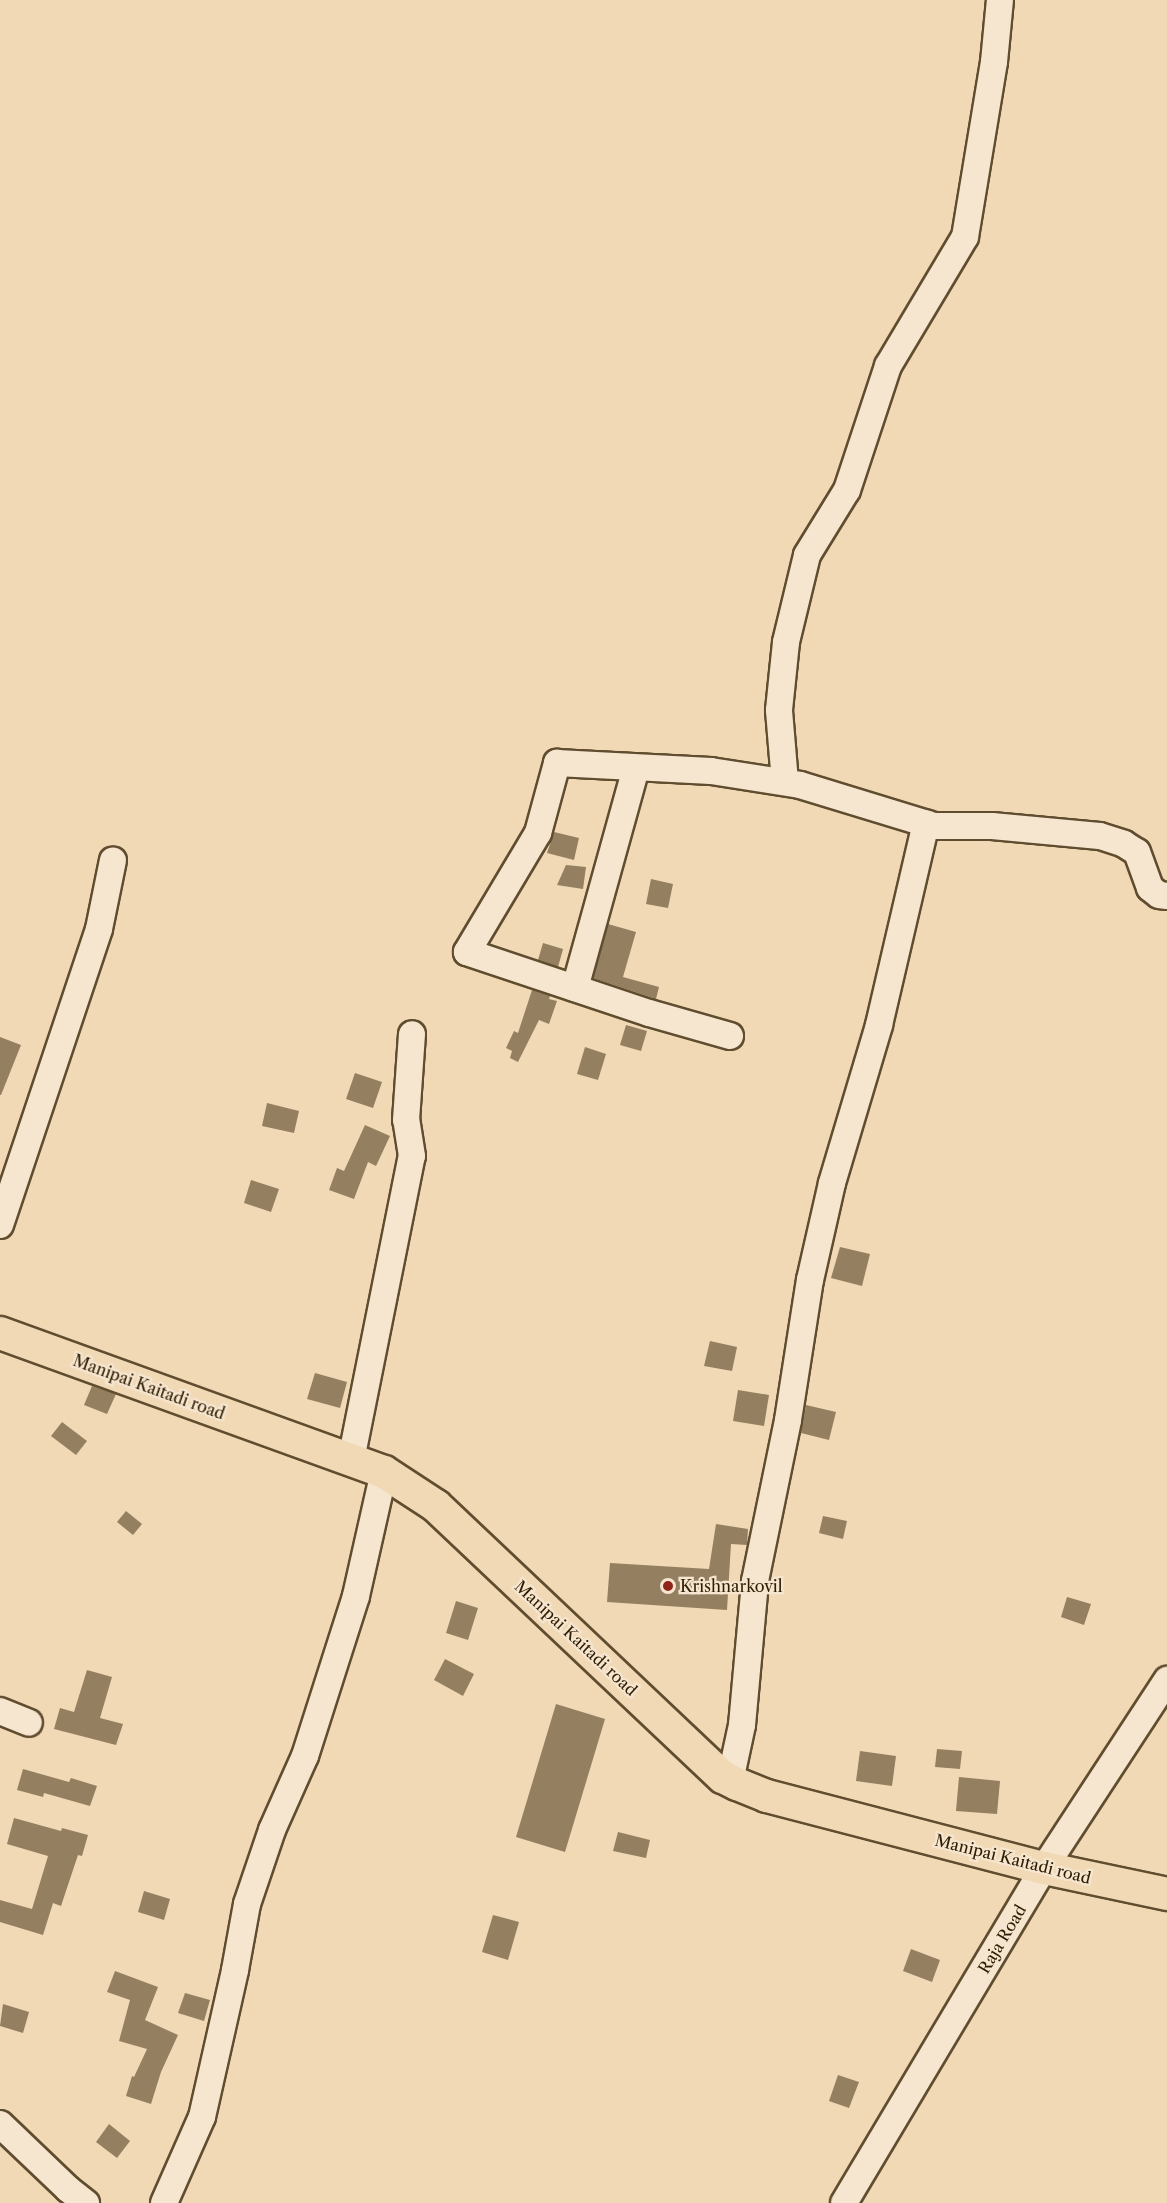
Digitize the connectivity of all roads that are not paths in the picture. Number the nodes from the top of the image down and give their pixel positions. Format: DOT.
graph roads {
  1 [pos="1000,0"];
  2 [pos="636,768"];
  3 [pos="785,782"];
  4 [pos="926,824"];
  5 [pos="113,860"];
  6 [pos="1167,896"];
  7 [pos="575,988"];
  8 [pos="412,1034"];
  9 [pos="730,1036"];
  10 [pos="0,1226"];
  11 [pos="0,1333"];
  12 [pos="351,1460"];
  13 [pos="384,1472"];
  14 [pos="1167,1680"];
  15 [pos="0,1711"];
  16 [pos="29,1723"];
  17 [pos="730,1780"];
  18 [pos="1044,1868"];
  19 [pos="1167,1894"];
  20 [pos="0,2124"];
  21 [pos="86,2203"];
  22 [pos="164,2203"];
  23 [pos="844,2203"];
  1 -- 3 [label="street"];
  2 -- 3 [label="street"];
  2 -- 7 [label="street"];
  2 -- 7 [label="street"];
  3 -- 4 [label="street"];
  4 -- 6 [label="street"];
  4 -- 17 [label="street"];
  5 -- 10 [label="street"];
  7 -- 9 [label="street"];
  8 -- 12 [label="street"];
  11 -- 12 [label="main road, Manipai Kaitadi road"];
  12 -- 13 [label="main road, Manipai Kaitadi road"];
  13 -- 17 [label="main road, Manipai Kaitadi road"];
  13 -- 22 [label="street"];
  14 -- 18 [label="street, Raja Road"];
  15 -- 16 [label="street"];
  17 -- 18 [label="main road, Manipai Kaitadi road"];
  18 -- 19 [label="main road, Manipai Kaitadi road"];
  18 -- 23 [label="street, Raja Road"];
  20 -- 21 [label="street"];
}
